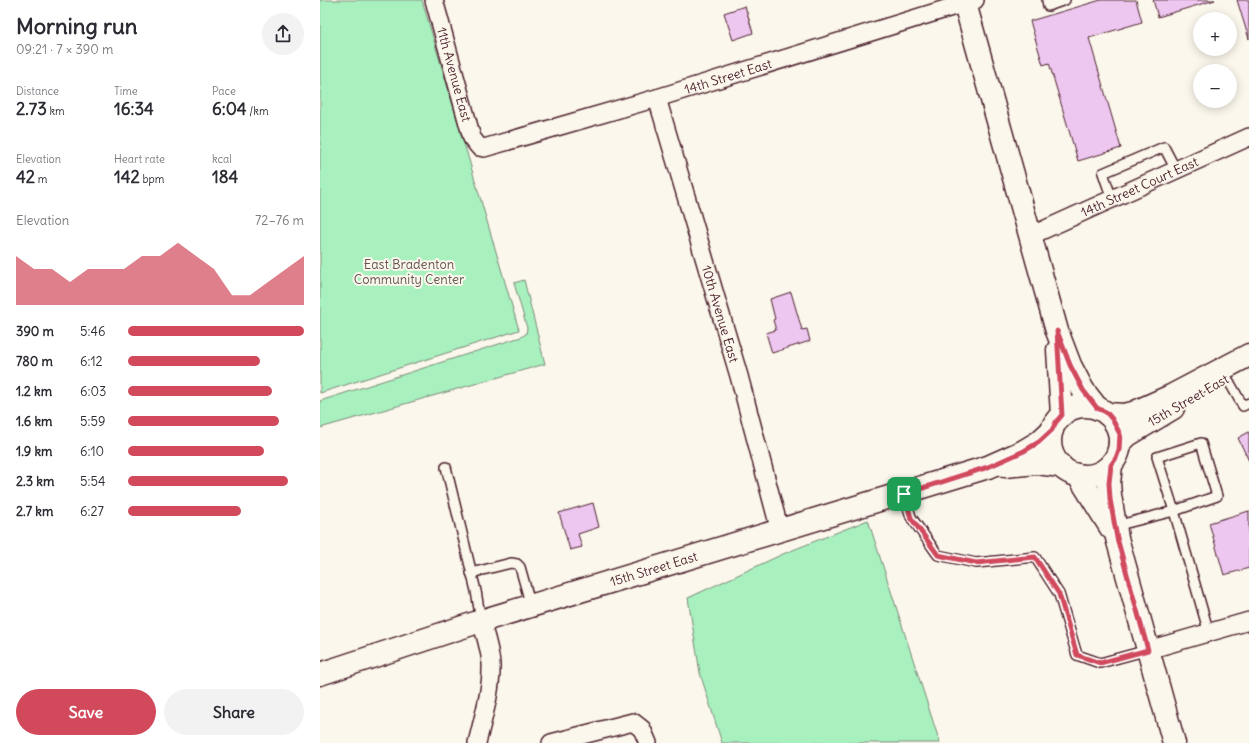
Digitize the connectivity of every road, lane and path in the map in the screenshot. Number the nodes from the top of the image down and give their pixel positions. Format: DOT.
graph roads {
  1 [pos="434,0"];
  2 [pos="1047,0"];
  3 [pos="1065,0"];
  4 [pos="968,1"];
  5 [pos="658,98"];
  6 [pos="1249,137"];
  7 [pos="479,147"];
  8 [pos="1176,170"];
  9 [pos="1112,199"];
  10 [pos="1030,236"];
  11 [pos="1057,331"];
  12 [pos="1246,356"];
  13 [pos="1227,378"];
  14 [pos="1249,403"];
  15 [pos="1102,411"];
  16 [pos="1057,422"];
  17 [pos="1120,443"];
  18 [pos="1111,465"];
  19 [pos="446,467"];
  20 [pos="988,467"];
  21 [pos="1070,471"];
  22 [pos="904,494"];
  23 [pos="1174,511"];
  24 [pos="780,531"];
  25 [pos="1116,532"];
  26 [pos="471,573"];
  27 [pos="531,606"];
  28 [pos="481,621"];
  29 [pos="1249,621"];
  30 [pos="1209,633"];
  31 [pos="1148,650"];
  32 [pos="320,674"];
  33 [pos="477,743"];
  34 [pos="552,743"];
  35 [pos="648,743"];
  36 [pos="1174,743"];
  1 -- 7 [label="street, 11th Avenue East"];
  2 -- 3 [label="lane"];
  4 -- 5 [label="street, 14th Street East"];
  4 -- 10 [label="main road"];
  5 -- 7 [label="street, 14th Street East"];
  5 -- 24 [label="street, 10th Avenue East"];
  6 -- 8 [label="street, 14th Street Court East"];
  8 -- 9 [label="street, 14th Street Court East"];
  8 -- 9 [label="lane"];
  9 -- 10 [label="street, 14th Street Court East"];
  10 -- 11 [label="main road"];
  11 -- 15 [label="main road"];
  11 -- 16 [label="main road"];
  12 -- 13 [label="main road, 15th Street East"];
  12 -- 15 [label="main road"];
  13 -- 14 [label="lane"];
  13 -- 17 [label="main road, 15th Street East"];
  15 -- 16 [label="main road"];
  15 -- 17 [label="main road"];
  16 -- 20 [label="main road, 15th Street East"];
  16 -- 21 [label="main road"];
  17 -- 18 [label="main road"];
  18 -- 21 [label="main road"];
  18 -- 25 [label="main road"];
  19 -- 26 [label="lane"];
  20 -- 21 [label="main road, 15th Street East"];
  20 -- 22 [label="main road, 15th Street East"];
  21 -- 25 [label="main road"];
  22 -- 24 [label="main road, 15th Street East"];
  22 -- 31 [label="lane"];
  23 -- 23 [label="lane"];
  23 -- 25 [label="lane"];
  23 -- 30 [label="lane"];
  24 -- 27 [label="main road, 15th Street East"];
  25 -- 31 [label="main road"];
  26 -- 27 [label="lane"];
  26 -- 28 [label="lane"];
  27 -- 28 [label="main road, 15th Street East"];
  28 -- 32 [label="main road, 15th Street East"];
  28 -- 33 [label="street"];
  29 -- 30 [label="street"];
  30 -- 31 [label="street"];
  31 -- 36 [label="main road"];
  34 -- 35 [label="street"];
}
